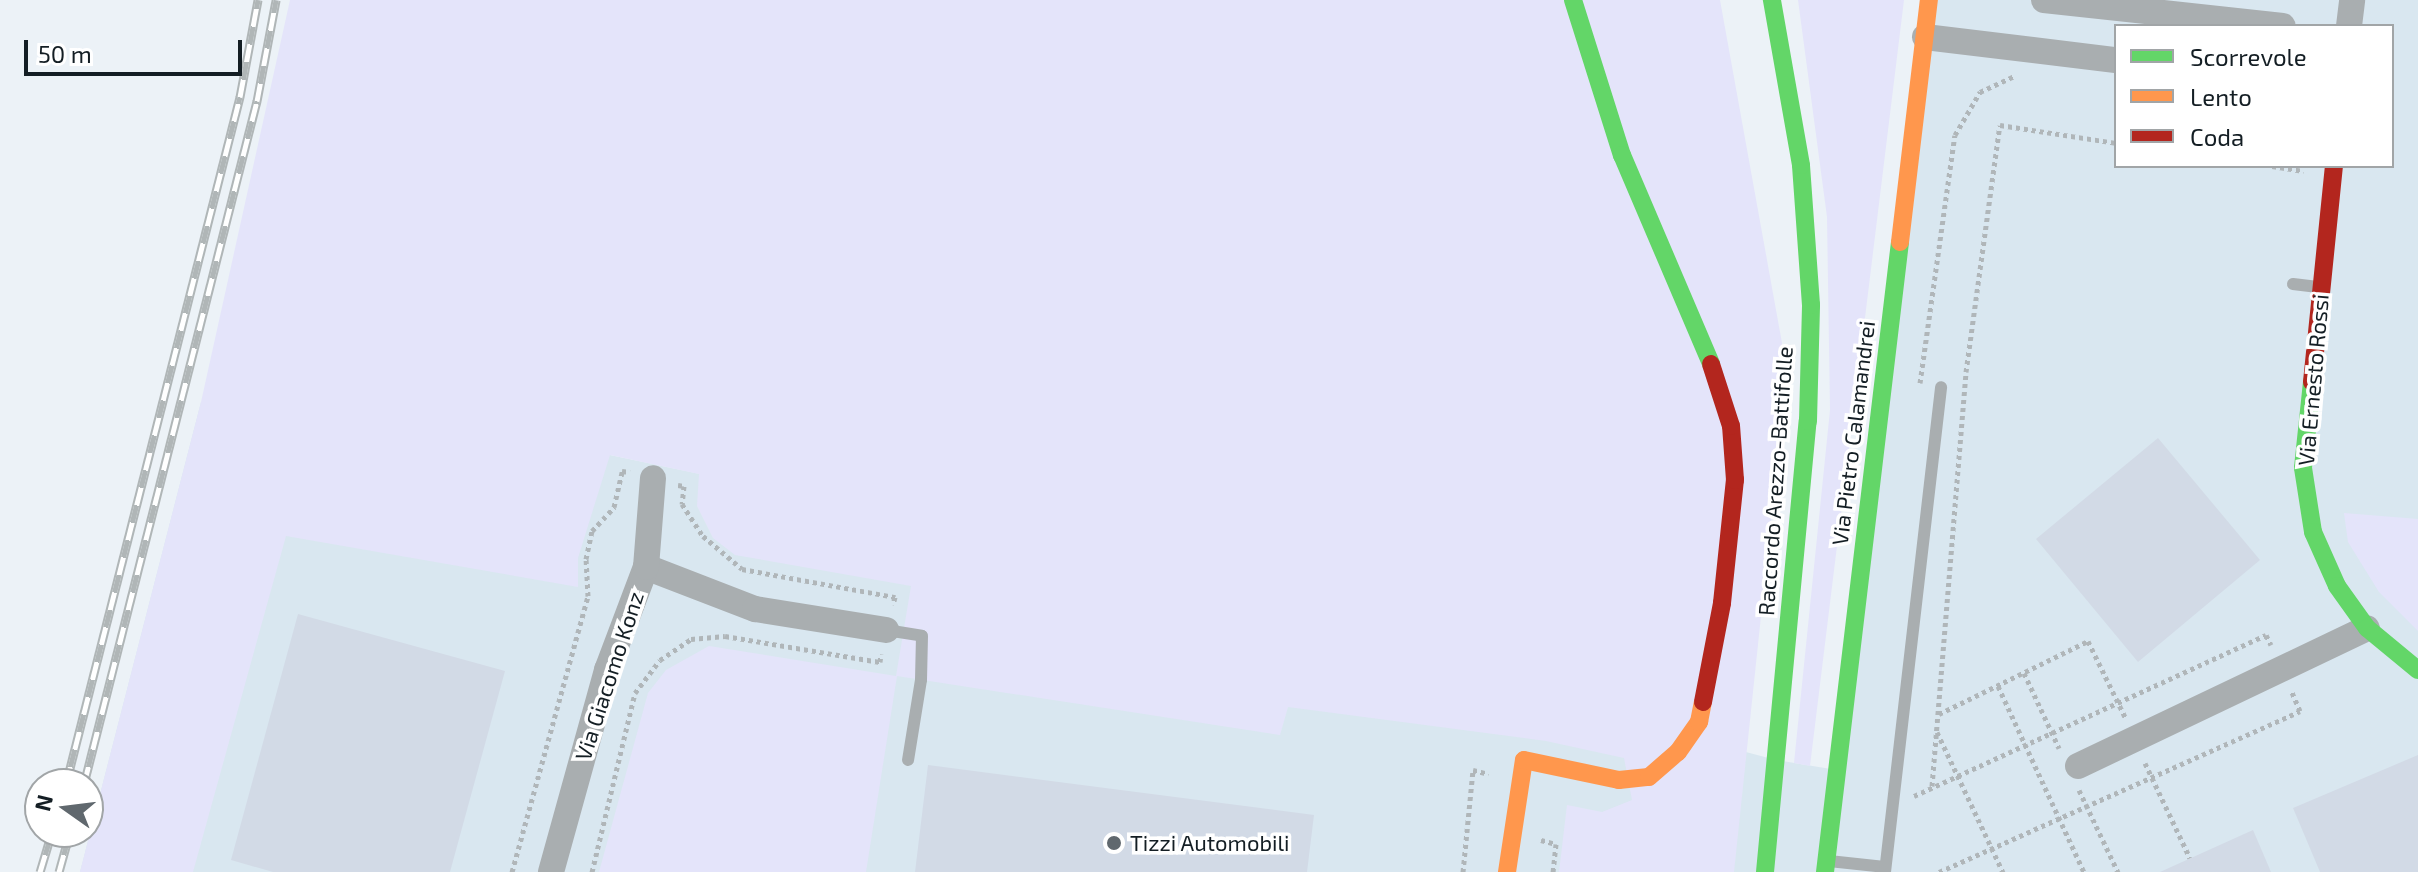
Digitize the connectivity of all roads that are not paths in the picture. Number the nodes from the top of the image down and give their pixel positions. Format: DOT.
graph roads {
  1 [pos="1573,0"];
  2 [pos="1772,0"];
  3 [pos="1929,0"];
  4 [pos="2044,0"];
  5 [pos="2352,0"];
  6 [pos="2265,24"];
  7 [pos="2349,24"];
  8 [pos="1925,37"];
  9 [pos="2114,60"];
  10 [pos="2334,168"];
  11 [pos="2293,284"];
  12 [pos="2322,288"];
  13 [pos="1941,387"];
  14 [pos="653,478"];
  15 [pos="646,567"];
  16 [pos="2367,628"];
  17 [pos="886,630"];
  18 [pos="2418,670"];
  19 [pos="908,760"];
  20 [pos="2078,766"];
  21 [pos="1826,866"];
  22 [pos="1885,870"];
  23 [pos="551,872"];
  24 [pos="1507,872"];
  25 [pos="1765,872"];
  1 -- 24 [label="main road"];
  2 -- 25 [label="main road, Raccordo Arezzo-Battifolle"];
  3 -- 8 [label="main road, Via Pietro Calamandrei"];
  4 -- 6 [label="street"];
  5 -- 7 [label="street"];
  8 -- 9 [label="street"];
  8 -- 21 [label="main road, Via Pietro Calamandrei"];
  10 -- 12 [label="main road, Via Ernesto Rossi"];
  11 -- 12 [label="lane"];
  12 -- 16 [label="main road, Via Ernesto Rossi"];
  13 -- 22 [label="lane"];
  14 -- 15 [label="street, Via Giacomo Konz"];
  15 -- 17 [label="street"];
  15 -- 23 [label="street, Via Giacomo Konz"];
  16 -- 18 [label="main road, Via Ernesto Rossi"];
  16 -- 20 [label="street"];
  17 -- 19 [label="lane"];
  21 -- 22 [label="lane"];
}
